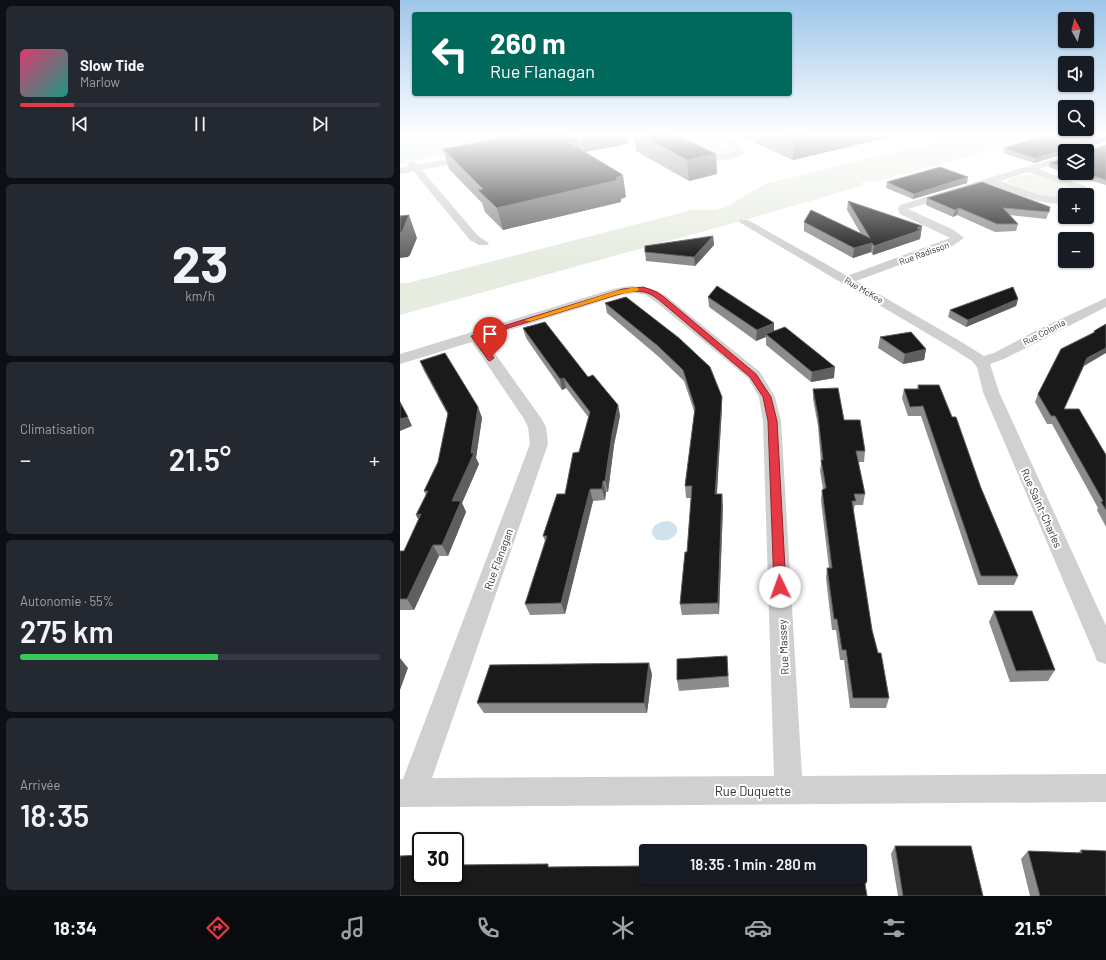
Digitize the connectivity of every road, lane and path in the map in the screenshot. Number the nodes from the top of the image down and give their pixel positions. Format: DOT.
graph roads {
  1 [pos="421,176"];
  2 [pos="1007,176"];
  3 [pos="1047,176"];
  4 [pos="991,181"];
  5 [pos="1082,188"];
  6 [pos="1058,202"];
  7 [pos="744,222"];
  8 [pos="483,243"];
  9 [pos="848,280"];
  10 [pos="1106,302"];
  11 [pos="475,336"];
  12 [pos="400,359"];
  13 [pos="981,362"];
  14 [pos="1106,653"];
  15 [pos="1106,788"];
  16 [pos="789,790"];
  17 [pos="406,793"];
  1 -- 8 [label="street"];
  2 -- 4 [label="street, Rue Radisson"];
  3 -- 5 [label="street"];
  4 -- 6 [label="street"];
  4 -- 9 [label="street, Rue Radisson"];
  7 -- 9 [label="street, Rue McKee"];
  9 -- 13 [label="street, Rue McKee"];
  10 -- 13 [label="street, Rue Colonia"];
  11 -- 12 [label="street, Rue Massey"];
  11 -- 16 [label="street, Rue Massey"];
  11 -- 17 [label="street, Rue Flanagan"];
  13 -- 14 [label="street, Rue Saint-Charles"];
  15 -- 16 [label="street, Rue Duquette"];
  16 -- 17 [label="street, Rue Duquette"];
}
